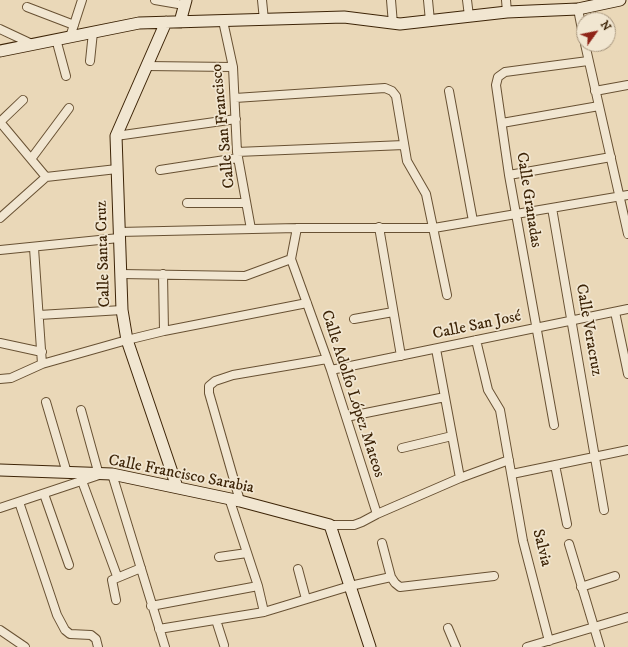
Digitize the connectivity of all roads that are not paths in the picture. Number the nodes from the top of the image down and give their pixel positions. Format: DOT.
graph roads {
  1 [pos="82,0"];
  2 [pos="155,0"];
  3 [pos="262,0"];
  4 [pos="391,0"];
  5 [pos="428,0"];
  6 [pos="468,0"];
  7 [pos="506,0"];
  8 [pos="620,0"];
  9 [pos="185,2"];
  10 [pos="599,2"];
  11 [pos="27,7"];
  12 [pos="578,9"];
  13 [pos="508,12"];
  14 [pos="579,12"];
  15 [pos="469,16"];
  16 [pos="264,20"];
  17 [pos="223,21"];
  18 [pos="430,21"];
  19 [pos="166,22"];
  20 [pos="180,22"];
  21 [pos="393,24"];
  22 [pos="74,25"];
  23 [pos="0,29"];
  24 [pos="93,32"];
  25 [pos="70,37"];
  26 [pos="56,39"];
  27 [pos="32,44"];
  28 [pos="0,50"];
  29 [pos="586,52"];
  30 [pos="90,61"];
  31 [pos="588,61"];
  32 [pos="146,66"];
  33 [pos="233,67"];
  34 [pos="66,76"];
  35 [pos="628,85"];
  36 [pos="449,91"];
  37 [pos="595,91"];
  38 [pos="235,98"];
  39 [pos="23,100"];
  40 [pos="599,106"];
  41 [pos="69,108"];
  42 [pos="236,119"];
  43 [pos="0,122"];
  44 [pos="502,124"];
  45 [pos="116,136"];
  46 [pos="404,145"];
  47 [pos="238,155"];
  48 [pos="611,157"];
  49 [pos="31,159"];
  50 [pos="117,169"];
  51 [pos="160,170"];
  52 [pos="509,175"];
  53 [pos="46,177"];
  54 [pos="624,196"];
  55 [pos="187,203"];
  56 [pos="246,203"];
  57 [pos="552,208"];
  58 [pos="516,214"];
  59 [pos="0,218"];
  60 [pos="473,221"];
  61 [pos="379,227"];
  62 [pos="297,228"];
  63 [pos="434,228"];
  64 [pos="251,229"];
  65 [pos="628,233"];
  66 [pos="119,235"];
  67 [pos="34,248"];
  68 [pos="0,250"];
  69 [pos="291,259"];
  70 [pos="121,274"];
  71 [pos="163,274"];
  72 [pos="447,295"];
  73 [pos="307,303"];
  74 [pos="628,309"];
  75 [pos="122,310"];
  76 [pos="393,312"];
  77 [pos="615,312"];
  78 [pos="39,315"];
  79 [pos="354,319"];
  80 [pos="573,321"];
  81 [pos="536,328"];
  82 [pos="164,331"];
  83 [pos="127,340"];
  84 [pos="476,340"];
  85 [pos="0,343"];
  86 [pos="436,349"];
  87 [pos="42,352"];
  88 [pos="401,356"];
  89 [pos="327,359"];
  90 [pos="42,364"];
  91 [pos="331,370"];
  92 [pos="628,374"];
  93 [pos="0,379"];
  94 [pos="445,397"];
  95 [pos="46,402"];
  96 [pos="81,410"];
  97 [pos="346,417"];
  98 [pos="554,425"];
  99 [pos="452,436"];
  100 [pos="402,448"];
  101 [pos="628,450"];
  102 [pos="595,457"];
  103 [pos="509,460"];
  104 [pos="555,465"];
  105 [pos="0,470"];
  106 [pos="67,473"];
  107 [pos="112,474"];
  108 [pos="512,474"];
  109 [pos="99,475"];
  110 [pos="460,478"];
  111 [pos="82,481"];
  112 [pos="177,487"];
  113 [pos="44,494"];
  114 [pos="234,500"];
  115 [pos="19,502"];
  116 [pos="0,508"];
  117 [pos="604,510"];
  118 [pos="377,514"];
  119 [pos="567,524"];
  120 [pos="330,525"];
  121 [pos="382,542"];
  122 [pos="569,544"];
  123 [pos="247,553"];
  124 [pos="219,557"];
  125 [pos="69,565"];
  126 [pos="141,568"];
  127 [pos="298,569"];
  128 [pos="117,576"];
  129 [pos="494,576"];
  130 [pos="615,576"];
  131 [pos="391,577"];
  132 [pos="258,586"];
  133 [pos="350,586"];
  134 [pos="581,587"];
  135 [pos="306,599"];
  136 [pos="116,600"];
  137 [pos="152,606"];
  138 [pos="264,612"];
  139 [pos="628,617"];
  140 [pos="216,620"];
  141 [pos="448,628"];
  142 [pos="595,628"];
  143 [pos="159,629"];
  144 [pos="0,630"];
  145 [pos="549,641"];
  146 [pos="223,646"];
  147 [pos="25,647"];
  148 [pos="98,647"];
  149 [pos="165,647"];
  150 [pos="370,647"];
  151 [pos="456,647"];
  152 [pos="527,647"];
  153 [pos="600,647"];
  1 -- 22 [label="street"];
  2 -- 9 [label="street"];
  3 -- 16 [label="street"];
  4 -- 21 [label="street"];
  5 -- 18 [label="street"];
  6 -- 15 [label="street"];
  7 -- 13 [label="street"];
  8 -- 10 [label="street"];
  9 -- 20 [label="street"];
  10 -- 12 [label="street"];
  11 -- 22 [label="street"];
  12 -- 13 [label="street"];
  12 -- 14 [label="street"];
  13 -- 15 [label="street"];
  15 -- 18 [label="street"];
  16 -- 17 [label="street"];
  16 -- 21 [label="street"];
  17 -- 20 [label="street"];
  17 -- 33 [label="street, Calle San Francisco"];
  18 -- 21 [label="street"];
  19 -- 20 [label="street"];
  19 -- 24 [label="street"];
  19 -- 32 [label="street, Calle Santa Cruz"];
  22 -- 25 [label="street"];
  23 -- 27 [label="street"];
  24 -- 25 [label="street"];
  24 -- 30 [label="street"];
  25 -- 26 [label="street"];
  26 -- 27 [label="street"];
  26 -- 34 [label="street"];
  27 -- 28 [label="street"];
  29 -- 31 [label="street"];
  31 -- 37 [label="street"];
  31 -- 44 [label="street, Calle Granadas"];
  32 -- 33 [label="street"];
  32 -- 45 [label="street, Calle Santa Cruz"];
  33 -- 38 [label="street, Calle San Francisco"];
  35 -- 37 [label="street"];
  36 -- 60 [label="street"];
  37 -- 40 [label="street"];
  38 -- 42 [label="street, Calle San Francisco"];
  38 -- 46 [label="street"];
  39 -- 43 [label="street"];
  40 -- 44 [label="street"];
  40 -- 48 [label="street"];
  41 -- 49 [label="street"];
  42 -- 45 [label="street"];
  42 -- 47 [label="street, Calle San Francisco"];
  43 -- 49 [label="street"];
  44 -- 52 [label="street, Calle Granadas"];
  45 -- 50 [label="street, Calle Santa Cruz"];
  46 -- 47 [label="street"];
  46 -- 63 [label="street"];
  47 -- 51 [label="street"];
  47 -- 56 [label="street, Calle San Francisco"];
  48 -- 52 [label="street"];
  48 -- 54 [label="street"];
  49 -- 53 [label="street"];
  50 -- 53 [label="street"];
  50 -- 66 [label="street, Calle Santa Cruz"];
  52 -- 58 [label="street, Calle Granadas"];
  53 -- 59 [label="street"];
  54 -- 57 [label="street"];
  54 -- 65 [label="street"];
  55 -- 56 [label="street"];
  56 -- 64 [label="street, Calle San Francisco"];
  57 -- 58 [label="street"];
  57 -- 80 [label="street, Calle Veracruz"];
  58 -- 60 [label="street"];
  58 -- 81 [label="street, Calle Granadas"];
  60 -- 63 [label="street"];
  61 -- 62 [label="street"];
  61 -- 63 [label="street"];
  61 -- 76 [label="street"];
  62 -- 64 [label="street"];
  62 -- 69 [label="street"];
  63 -- 72 [label="street"];
  64 -- 66 [label="street"];
  66 -- 67 [label="street"];
  66 -- 70 [label="street, Calle Santa Cruz"];
  67 -- 68 [label="street"];
  67 -- 78 [label="street"];
  69 -- 71 [label="street"];
  69 -- 73 [label="street, Calle Adolfo López Mateos"];
  70 -- 71 [label="street"];
  70 -- 75 [label="street, Calle Santa Cruz"];
  71 -- 82 [label="street"];
  73 -- 82 [label="street"];
  73 -- 89 [label="street, Calle Adolfo López Mateos"];
  74 -- 77 [label="street, Calle San José"];
  75 -- 78 [label="street"];
  75 -- 83 [label="street, Calle Santa Cruz"];
  76 -- 79 [label="street"];
  76 -- 88 [label="street"];
  77 -- 80 [label="street, Calle San José"];
  77 -- 92 [label="street"];
  78 -- 87 [label="street"];
  80 -- 81 [label="street, Calle San José"];
  80 -- 102 [label="street, Calle Veracruz"];
  81 -- 84 [label="street, Calle San José"];
  81 -- 98 [label="street, Calle Granadas"];
  82 -- 83 [label="street"];
  83 -- 90 [label="street"];
  83 -- 112 [label="street, Calle Santa Cruz"];
  84 -- 86 [label="street, Calle San José"];
  84 -- 103 [label="street, Salvia"];
  85 -- 87 [label="street"];
  86 -- 88 [label="street, Calle San José"];
  86 -- 94 [label="street"];
  87 -- 90 [label="street"];
  88 -- 91 [label="street, Calle San José"];
  89 -- 91 [label="street, Calle Adolfo López Mateos"];
  89 -- 114 [label="street"];
  90 -- 93 [label="street"];
  91 -- 97 [label="street, Calle Adolfo López Mateos"];
  94 -- 97 [label="street"];
  94 -- 99 [label="street"];
  95 -- 106 [label="street"];
  96 -- 109 [label="street"];
  97 -- 118 [label="street, Calle Adolfo López Mateos"];
  99 -- 100 [label="street"];
  99 -- 110 [label="street"];
  101 -- 102 [label="street"];
  102 -- 104 [label="street"];
  102 -- 117 [label="street, Calle Veracruz"];
  103 -- 108 [label="street, Salvia"];
  103 -- 110 [label="street"];
  104 -- 108 [label="street"];
  104 -- 119 [label="street"];
  105 -- 106 [label="street, Calle Francisco Sarabia"];
  106 -- 109 [label="street, Calle Francisco Sarabia"];
  107 -- 109 [label="street, Calle Francisco Sarabia"];
  107 -- 112 [label="street, Calle Francisco Sarabia"];
  107 -- 126 [label="street"];
  108 -- 145 [label="street, Salvia"];
  109 -- 111 [label="street"];
  110 -- 118 [label="street"];
  111 -- 113 [label="street"];
  111 -- 128 [label="street"];
  112 -- 114 [label="street, Calle Francisco Sarabia"];
  113 -- 115 [label="street"];
  113 -- 125 [label="street"];
  114 -- 120 [label="street, Calle Francisco Sarabia"];
  114 -- 123 [label="street"];
  115 -- 116 [label="street"];
  115 -- 148 [label="street"];
  118 -- 120 [label="street, Calle Francisco Sarabia"];
  120 -- 133 [label="street"];
  121 -- 131 [label="street"];
  122 -- 134 [label="street"];
  123 -- 124 [label="street"];
  123 -- 132 [label="street"];
  126 -- 128 [label="street"];
  126 -- 137 [label="street"];
  127 -- 135 [label="street"];
  128 -- 136 [label="street"];
  129 -- 131 [label="street"];
  130 -- 134 [label="street"];
  131 -- 133 [label="street"];
  132 -- 137 [label="street"];
  132 -- 138 [label="street"];
  133 -- 135 [label="street"];
  133 -- 150 [label="street"];
  134 -- 142 [label="street"];
  135 -- 138 [label="street"];
  137 -- 143 [label="street"];
  138 -- 140 [label="street"];
  139 -- 142 [label="street"];
  140 -- 143 [label="street"];
  140 -- 146 [label="street"];
  141 -- 151 [label="street"];
  142 -- 145 [label="street"];
  142 -- 153 [label="street"];
  143 -- 149 [label="street"];
  144 -- 147 [label="street"];
  145 -- 152 [label="street"];
}
